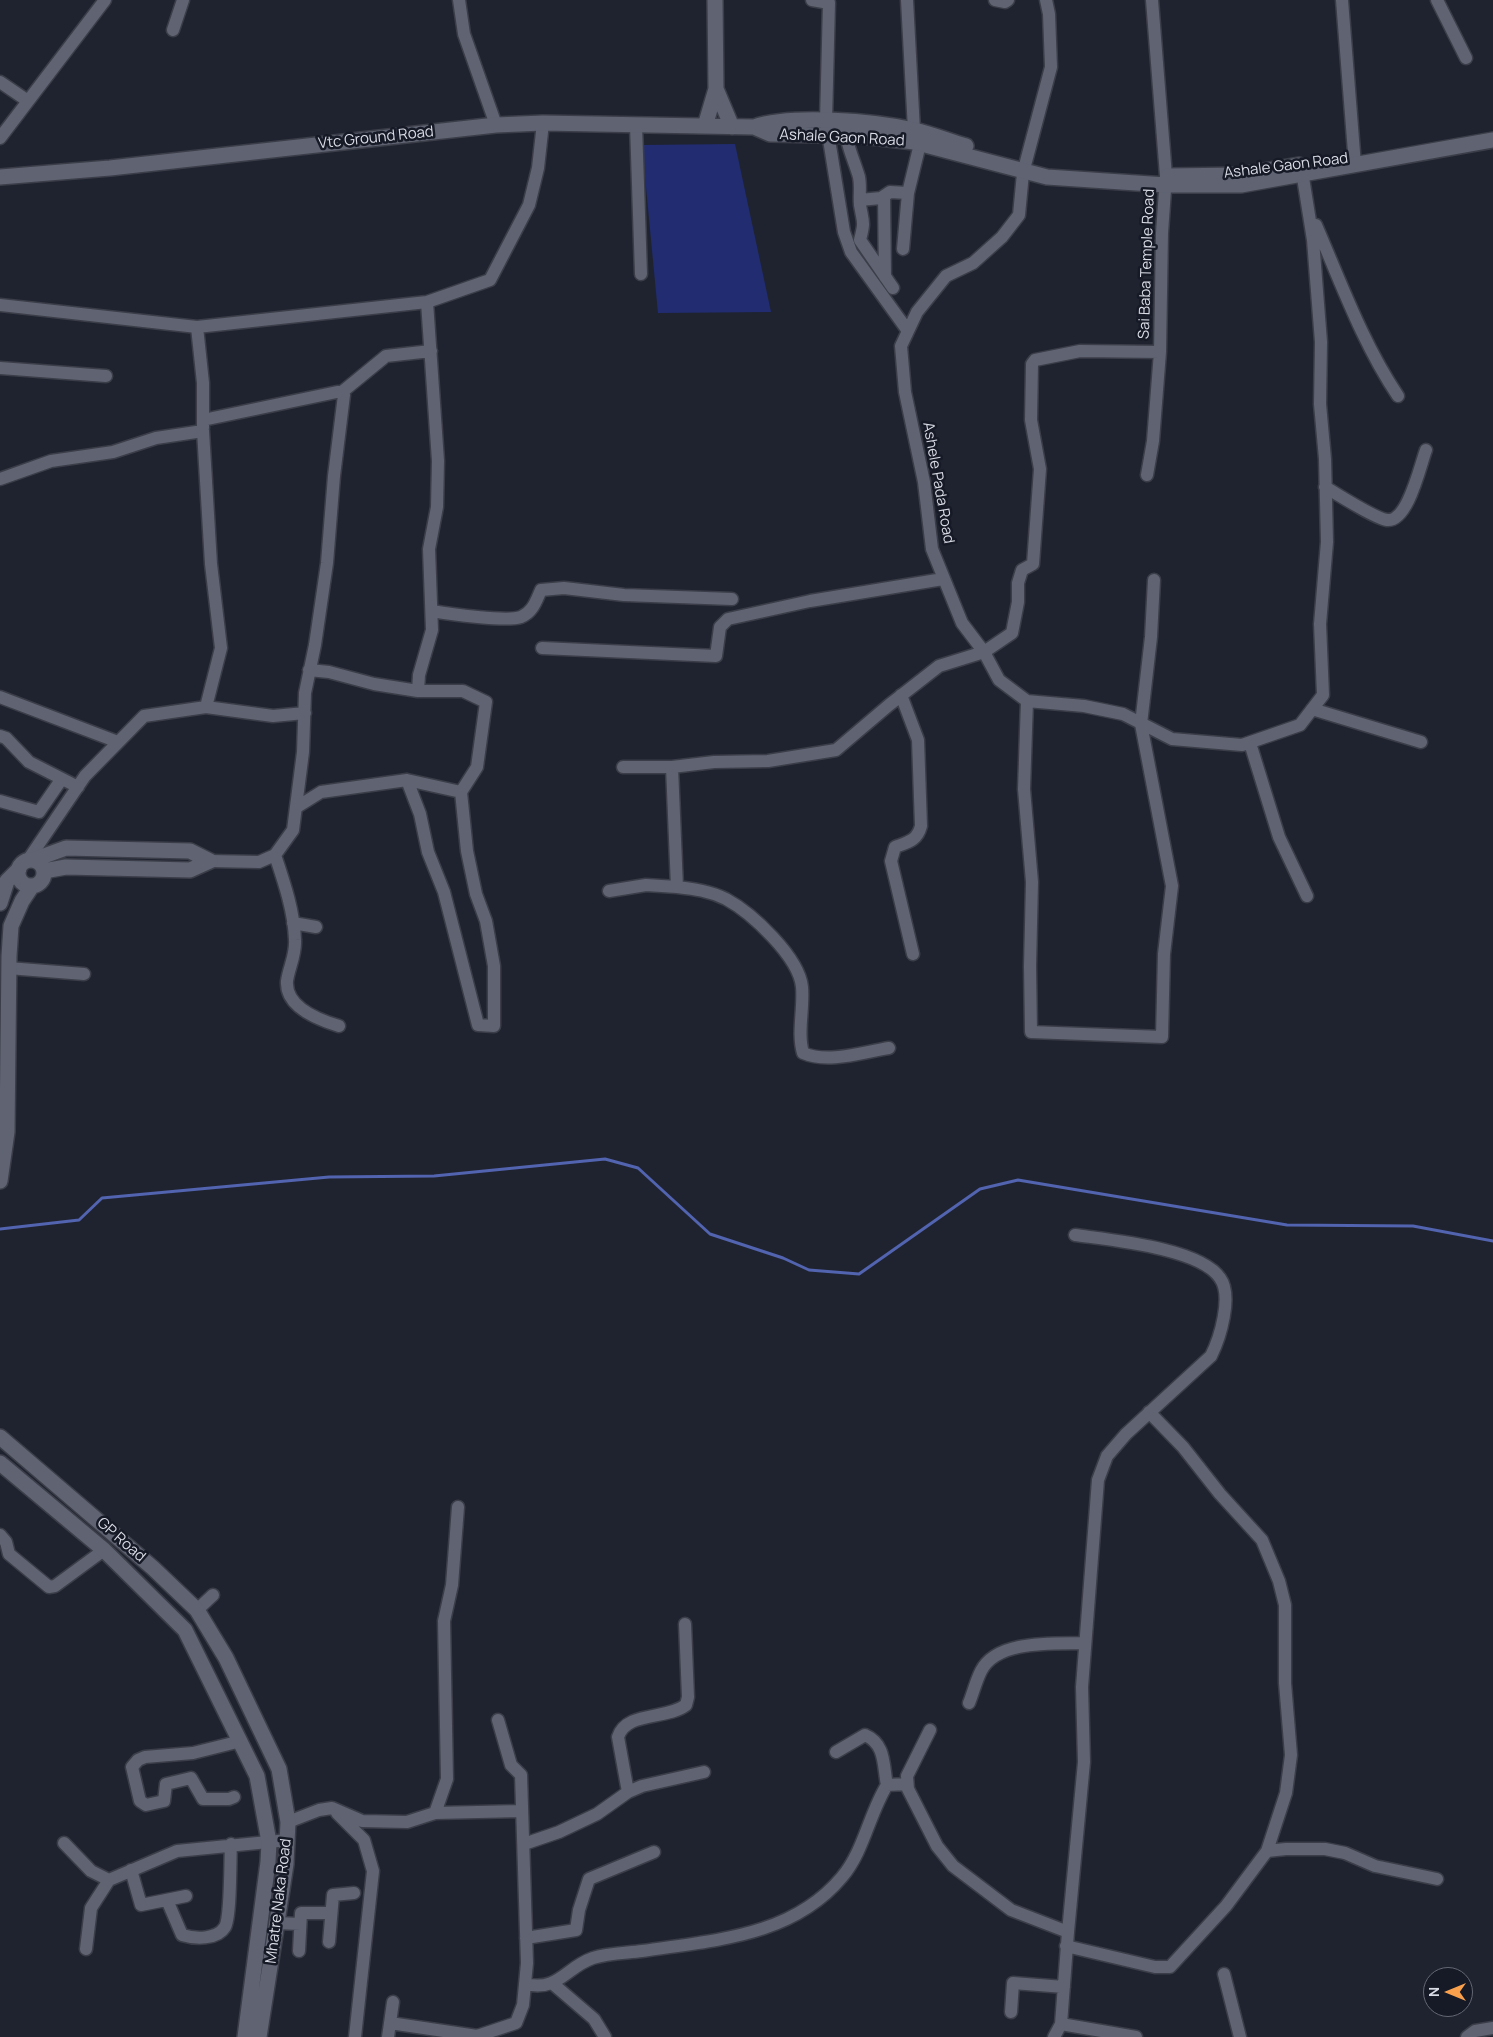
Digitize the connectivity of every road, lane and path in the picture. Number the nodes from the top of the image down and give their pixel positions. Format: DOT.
graph roads {
  1 [pos="105,0"];
  2 [pos="183,0"];
  3 [pos="459,0"];
  4 [pos="714,0"];
  5 [pos="812,0"];
  6 [pos="907,0"];
  7 [pos="995,0"];
  8 [pos="1008,0"];
  9 [pos="1046,0"];
  10 [pos="1152,0"];
  11 [pos="1342,0"];
  12 [pos="1437,0"];
  13 [pos="173,30"];
  14 [pos="1466,58"];
  15 [pos="0,82"];
  16 [pos="716,89"];
  17 [pos="28,101"];
  18 [pos="543,123"];
  19 [pos="496,124"];
  20 [pos="636,125"];
  21 [pos="705,126"];
  22 [pos="732,127"];
  23 [pos="754,127"];
  24 [pos="827,128"];
  25 [pos="1493,133"];
  26 [pos="846,135"];
  27 [pos="917,137"];
  28 [pos="0,138"];
  29 [pos="1493,140"];
  30 [pos="1354,161"];
  31 [pos="1024,168"];
  32 [pos="1302,170"];
  33 [pos="0,176"];
  34 [pos="1166,181"];
  35 [pos="908,193"];
  36 [pos="884,196"];
  37 [pos="860,200"];
  38 [pos="1308,207"];
  39 [pos="903,248"];
  40 [pos="641,274"];
  41 [pos="885,276"];
  42 [pos="893,288"];
  43 [pos="428,302"];
  44 [pos="0,305"];
  45 [pos="197,327"];
  46 [pos="908,331"];
  47 [pos="431,352"];
  48 [pos="1160,352"];
  49 [pos="0,368"];
  50 [pos="106,376"];
  51 [pos="342,392"];
  52 [pos="1398,396"];
  53 [pos="204,425"];
  54 [pos="1426,450"];
  55 [pos="1148,475"];
  56 [pos="0,479"];
  57 [pos="1325,487"];
  58 [pos="943,579"];
  59 [pos="1154,580"];
  60 [pos="732,599"];
  61 [pos="432,611"];
  62 [pos="542,648"];
  63 [pos="984,652"];
  64 [pos="309,670"];
  65 [pos="418,691"];
  66 [pos="901,695"];
  67 [pos="0,698"];
  68 [pos="1027,701"];
  69 [pos="206,707"];
  70 [pos="1312,709"];
  71 [pos="305,713"];
  72 [pos="1142,724"];
  73 [pos="0,736"];
  74 [pos="118,742"];
  75 [pos="1421,742"];
  76 [pos="1250,743"];
  77 [pos="623,767"];
  78 [pos="672,767"];
  79 [pos="61,780"];
  80 [pos="407,780"];
  81 [pos="78,787"];
  82 [pos="461,792"];
  83 [pos="0,801"];
  84 [pos="297,807"];
  85 [pos="275,854"];
  86 [pos="210,862"];
  87 [pos="27,863"];
  88 [pos="44,871"];
  89 [pos="4,880"];
  90 [pos="32,886"];
  91 [pos="677,887"];
  92 [pos="609,891"];
  93 [pos="1307,896"];
  94 [pos="0,903"];
  95 [pos="293,923"];
  96 [pos="316,927"];
  97 [pos="913,954"];
  98 [pos="6,960"];
  99 [pos="84,974"];
  100 [pos="4,1024"];
  101 [pos="339,1026"];
  102 [pos="889,1048"];
  103 [pos="1,1172"];
  104 [pos="1075,1235"];
  105 [pos="1149,1412"];
  106 [pos="0,1436"];
  107 [pos="0,1462"];
  108 [pos="458,1507"];
  109 [pos="0,1535"];
  110 [pos="104,1550"];
  111 [pos="213,1595"];
  112 [pos="197,1610"];
  113 [pos="685,1624"];
  114 [pos="1085,1643"];
  115 [pos="226,1658"];
  116 [pos="207,1670"];
  117 [pos="969,1704"];
  118 [pos="255,1717"];
  119 [pos="498,1720"];
  120 [pos="234,1726"];
  121 [pos="930,1730"];
  122 [pos="241,1741"];
  123 [pos="836,1752"];
  124 [pos="704,1772"];
  125 [pos="907,1784"];
  126 [pos="887,1785"];
  127 [pos="628,1792"];
  128 [pos="234,1797"];
  129 [pos="332,1808"];
  130 [pos="521,1811"];
  131 [pos="435,1813"];
  132 [pos="288,1822"];
  133 [pos="288,1840"];
  134 [pos="269,1842"];
  135 [pos="64,1843"];
  136 [pos="231,1844"];
  137 [pos="524,1844"];
  138 [pos="1266,1851"];
  139 [pos="654,1852"];
  140 [pos="131,1870"];
  141 [pos="1436,1879"];
  142 [pos="109,1880"];
  143 [pos="354,1893"];
  144 [pos="186,1896"];
  145 [pos="167,1900"];
  146 [pos="330,1913"];
  147 [pos="277,1923"];
  148 [pos="300,1924"];
  149 [pos="1068,1932"];
  150 [pos="526,1938"];
  151 [pos="329,1942"];
  152 [pos="1066,1946"];
  153 [pos="86,1949"];
  154 [pos="299,1951"];
  155 [pos="1224,1974"];
  156 [pos="526,1984"];
  157 [pos="552,1984"];
  158 [pos="1064,1987"];
  159 [pos="393,2002"];
  160 [pos="1011,2012"];
  161 [pos="390,2024"];
  162 [pos="1061,2024"];
  163 [pos="1493,2028"];
  164 [pos="245,2037"];
  165 [pos="259,2037"];
  166 [pos="355,2037"];
  167 [pos="388,2037"];
  168 [pos="605,2037"];
  169 [pos="1054,2037"];
  170 [pos="1136,2037"];
  171 [pos="1240,2037"];
  172 [pos="1467,2037"];
  1 -- 17 [label="street"];
  2 -- 13 [label="street"];
  3 -- 19 [label="street"];
  4 -- 16 [label="street"];
  5 -- 24 [label="street"];
  6 -- 27 [label="street"];
  7 -- 8 [label="street"];
  9 -- 31 [label="street, Ashele Pada Road"];
  10 -- 34 [label="street, Sai Baba Temple Road"];
  11 -- 30 [label="street"];
  12 -- 14 [label="street"];
  15 -- 17 [label="street"];
  16 -- 21 [label="street"];
  16 -- 22 [label="street"];
  17 -- 28 [label="street"];
  18 -- 19 [label="street, Vtc Ground Road"];
  18 -- 20 [label="street, Vtc Ground Road"];
  18 -- 43 [label="street"];
  19 -- 33 [label="street, Vtc Ground Road"];
  20 -- 21 [label="street, Vtc Ground Road"];
  20 -- 40 [label="street"];
  21 -- 22 [label="street, Vtc Ground Road"];
  22 -- 23 [label="street, Vtc Ground Road"];
  23 -- 24 [label="street, Ashale Gaon Road"];
  24 -- 26 [label="street, Ashale Gaon Road"];
  24 -- 27 [label="street, Ashale Gaon Road"];
  24 -- 46 [label="street"];
  25 -- 30 [label="street, Ashale Gaon Road"];
  26 -- 27 [label="street, Ashale Gaon Road"];
  26 -- 37 [label="street"];
  27 -- 31 [label="street, Ashale Gaon Road"];
  27 -- 35 [label="street"];
  29 -- 30 [label="street, Ashale Gaon Road"];
  30 -- 32 [label="street, Ashale Gaon Road"];
  31 -- 34 [label="street, Ashale Gaon Road"];
  31 -- 46 [label="street, Ashele Pada Road"];
  32 -- 34 [label="street, Ashale Gaon Road"];
  32 -- 38 [label="street"];
  34 -- 48 [label="street, Sai Baba Temple Road"];
  35 -- 36 [label="street"];
  35 -- 39 [label="street"];
  36 -- 37 [label="street"];
  36 -- 41 [label="street"];
  37 -- 41 [label="street"];
  38 -- 52 [label="street"];
  38 -- 57 [label="street"];
  41 -- 42 [label="street"];
  43 -- 45 [label="street"];
  43 -- 47 [label="street"];
  44 -- 45 [label="street"];
  45 -- 53 [label="street"];
  46 -- 58 [label="street, Ashele Pada Road"];
  47 -- 51 [label="street"];
  47 -- 61 [label="street"];
  48 -- 55 [label="street, Sai Baba Temple Road"];
  48 -- 63 [label="street, Sai Baba Temple Road"];
  49 -- 50 [label="street"];
  51 -- 53 [label="street"];
  51 -- 64 [label="street"];
  53 -- 56 [label="street"];
  53 -- 69 [label="street"];
  54 -- 57 [label="street"];
  57 -- 70 [label="street"];
  58 -- 62 [label="street"];
  58 -- 63 [label="street, Ashele Pada Road"];
  59 -- 72 [label="street"];
  60 -- 61 [label="street"];
  61 -- 65 [label="street"];
  63 -- 66 [label="street"];
  63 -- 68 [label="street, Ashele Pada Road"];
  64 -- 65 [label="street"];
  64 -- 71 [label="street"];
  65 -- 82 [label="street"];
  66 -- 78 [label="street"];
  66 -- 97 [label="street"];
  67 -- 74 [label="street"];
  68 -- 72 [label="street"];
  68 -- 72 [label="street"];
  69 -- 71 [label="street"];
  69 -- 74 [label="street"];
  70 -- 75 [label="street"];
  70 -- 76 [label="street"];
  71 -- 84 [label="street"];
  72 -- 76 [label="street"];
  73 -- 79 [label="street"];
  74 -- 81 [label="street"];
  76 -- 93 [label="street"];
  77 -- 78 [label="street"];
  78 -- 91 [label="street"];
  79 -- 81 [label="street"];
  79 -- 83 [label="street"];
  80 -- 82 [label="street"];
  80 -- 82 [label="street"];
  80 -- 84 [label="street"];
  81 -- 87 [label="street"];
  84 -- 85 [label="street"];
  85 -- 86 [label="street"];
  85 -- 95 [label="street"];
  86 -- 87 [label="street"];
  86 -- 88 [label="street"];
  87 -- 88 [label="street"];
  87 -- 89 [label="street"];
  87 -- 90 [label="street"];
  88 -- 90 [label="street"];
  89 -- 94 [label="street"];
  90 -- 98 [label="street"];
  91 -- 92 [label="street"];
  91 -- 102 [label="street"];
  95 -- 96 [label="street"];
  95 -- 101 [label="street"];
  98 -- 99 [label="street"];
  98 -- 100 [label="street"];
  100 -- 103 [label="street"];
  104 -- 105 [label="street"];
  105 -- 114 [label="street"];
  105 -- 138 [label="street"];
  106 -- 112 [label="street, GP Road"];
  107 -- 110 [label="street, GP Road"];
  108 -- 131 [label="street"];
  109 -- 110 [label="street"];
  110 -- 116 [label="street, GP Road"];
  111 -- 112 [label="street"];
  112 -- 115 [label="street, GP Road"];
  113 -- 127 [label="street"];
  114 -- 117 [label="street"];
  114 -- 149 [label="street"];
  115 -- 116 [label="street"];
  115 -- 118 [label="street, Mhatre Naka Road"];
  116 -- 120 [label="street, Mhatre Naka Road"];
  118 -- 120 [label="street"];
  118 -- 132 [label="street, Mhatre Naka Road"];
  119 -- 130 [label="street"];
  120 -- 122 [label="street, Mhatre Naka Road"];
  121 -- 125 [label="street"];
  122 -- 128 [label="street"];
  122 -- 134 [label="street, Mhatre Naka Road"];
  123 -- 126 [label="street"];
  124 -- 127 [label="street"];
  125 -- 126 [label="street"];
  125 -- 149 [label="street"];
  126 -- 157 [label="street"];
  127 -- 137 [label="street"];
  129 -- 131 [label="street"];
  129 -- 132 [label="street"];
  129 -- 166 [label="street"];
  130 -- 131 [label="street"];
  130 -- 137 [label="street"];
  132 -- 133 [label="street, Mhatre Naka Road"];
  133 -- 134 [label="street"];
  133 -- 147 [label="street, Mhatre Naka Road"];
  134 -- 136 [label="street"];
  134 -- 164 [label="street, Mhatre Naka Road"];
  135 -- 142 [label="street"];
  136 -- 140 [label="street"];
  136 -- 145 [label="street"];
  137 -- 150 [label="street"];
  138 -- 141 [label="street"];
  138 -- 152 [label="street"];
  139 -- 150 [label="street"];
  140 -- 142 [label="street"];
  140 -- 145 [label="street"];
  142 -- 153 [label="street"];
  143 -- 146 [label="street"];
  144 -- 145 [label="street"];
  146 -- 148 [label="street"];
  146 -- 151 [label="street"];
  147 -- 148 [label="street"];
  147 -- 165 [label="street, Mhatre Naka Road"];
  148 -- 154 [label="street"];
  149 -- 152 [label="street"];
  150 -- 156 [label="street"];
  152 -- 158 [label="street"];
  155 -- 171 [label="street"];
  156 -- 157 [label="street"];
  156 -- 161 [label="street"];
  157 -- 168 [label="street"];
  158 -- 160 [label="street"];
  158 -- 162 [label="street"];
  159 -- 161 [label="street"];
  161 -- 167 [label="street"];
  162 -- 169 [label="street"];
  162 -- 170 [label="street"];
  163 -- 172 [label="street"];
}
